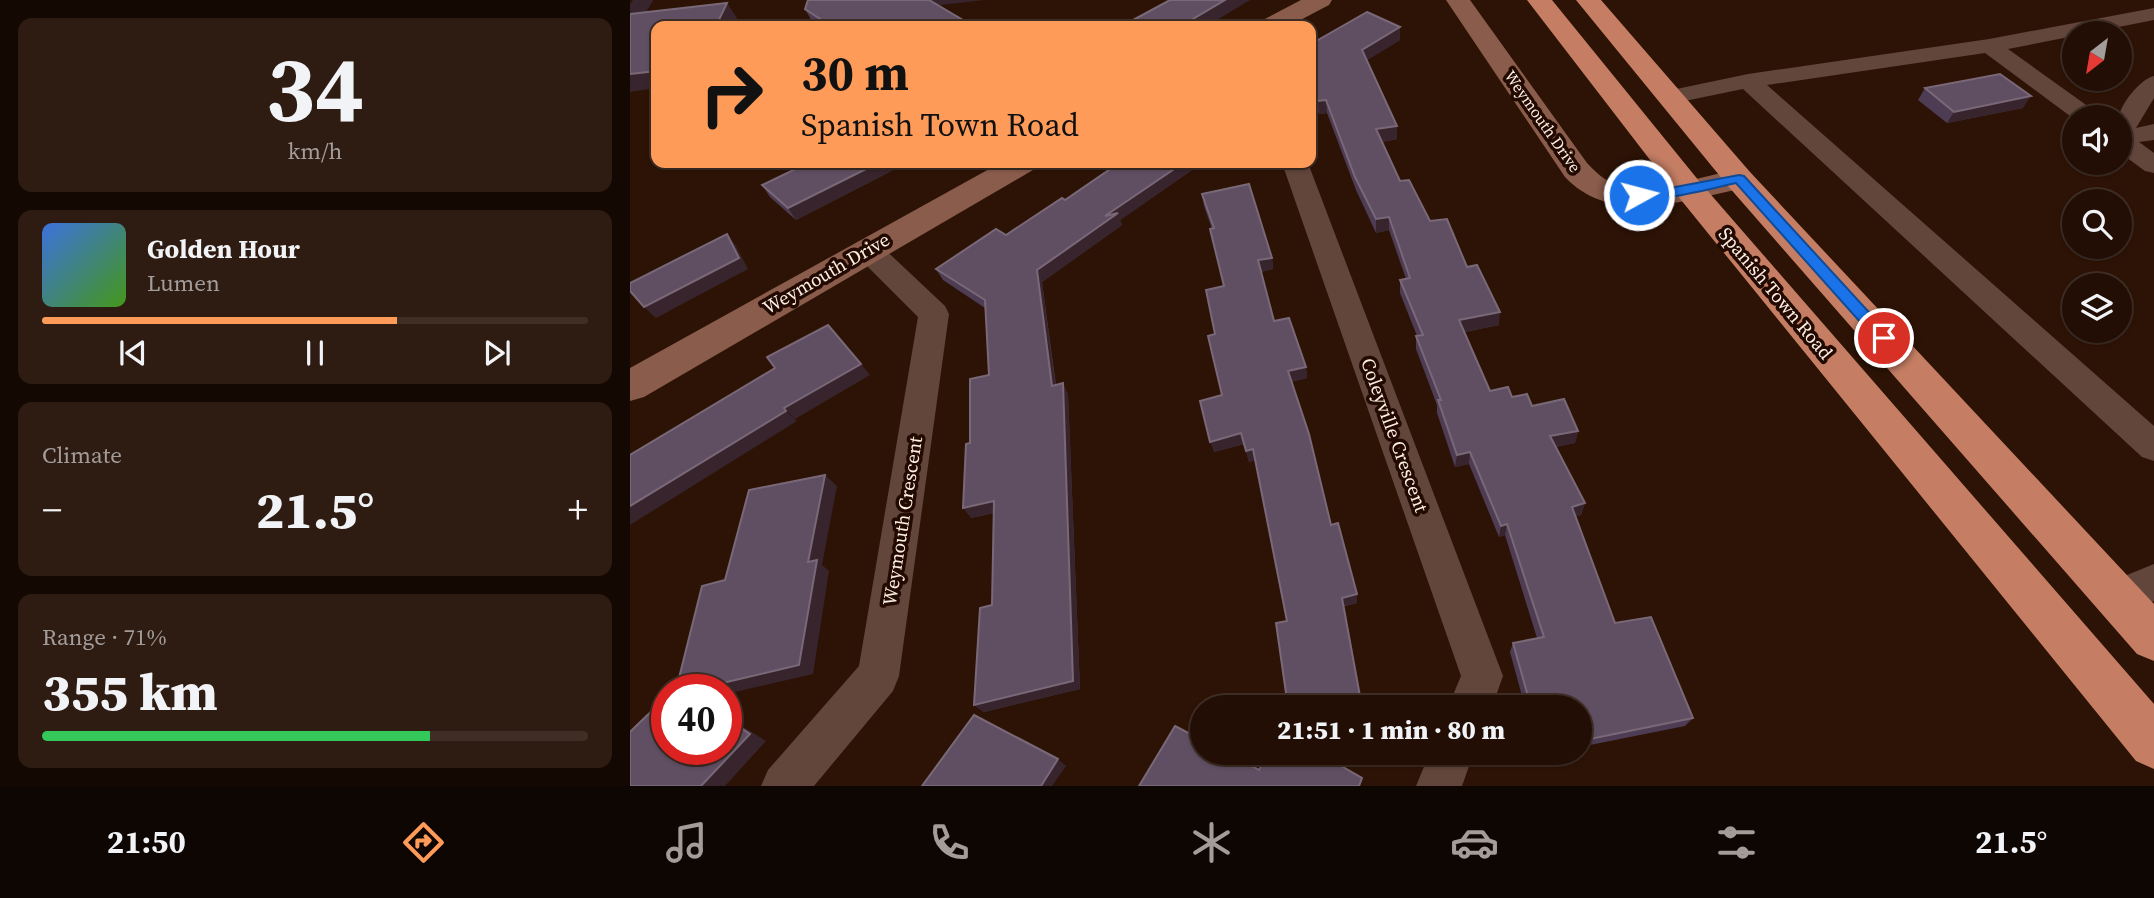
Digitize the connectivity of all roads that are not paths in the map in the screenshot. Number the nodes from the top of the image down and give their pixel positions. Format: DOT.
graph roads {
  1 [pos="1320,0"];
  2 [pos="1458,0"];
  3 [pos="1539,0"];
  4 [pos="1588,0"];
  5 [pos="2154,14"];
  6 [pos="1280,21"];
  7 [pos="1989,47"];
  8 [pos="1748,81"];
  9 [pos="2154,83"];
  10 [pos="1670,97"];
  11 [pos="2070,105"];
  12 [pos="2132,116"];
  13 [pos="2154,132"];
  14 [pos="2132,136"];
  15 [pos="2132,148"];
  16 [pos="2154,165"];
  17 [pos="1014,168"];
  18 [pos="1298,168"];
  19 [pos="1739,179"];
  20 [pos="1688,188"];
  21 [pos="867,249"];
  22 [pos="630,386"];
  23 [pos="2154,447"];
  24 [pos="2154,582"];
  25 [pos="2119,597"];
  26 [pos="2154,638"];
  27 [pos="1475,695"];
  28 [pos="2154,743"];
  29 [pos="1447,765"];
  30 [pos="784,786"];
  31 [pos="1439,786"];
  1 -- 6 [label="street"];
  2 -- 20 [label="street, Weymouth Drive"];
  3 -- 20 [label="highway, Spanish Town Road"];
  4 -- 10 [label="highway"];
  5 -- 7 [label="street"];
  7 -- 8 [label="street"];
  7 -- 11 [label="street"];
  8 -- 10 [label="street"];
  8 -- 23 [label="street"];
  9 -- 12 [label="street"];
  10 -- 19 [label="highway"];
  13 -- 14 [label="street"];
  15 -- 16 [label="street"];
  17 -- 21 [label="street, Weymouth Drive"];
  18 -- 27 [label="street, Coleyville Crescent"];
  19 -- 20 [label="street, Weymouth Drive"];
  19 -- 25 [label="highway"];
  20 -- 28 [label="highway, Spanish Town Road"];
  21 -- 22 [label="street, Weymouth Drive"];
  21 -- 30 [label="street, Weymouth Crescent"];
  24 -- 25 [label="street"];
  25 -- 26 [label="highway"];
  29 -- 31 [label="street"];
}
